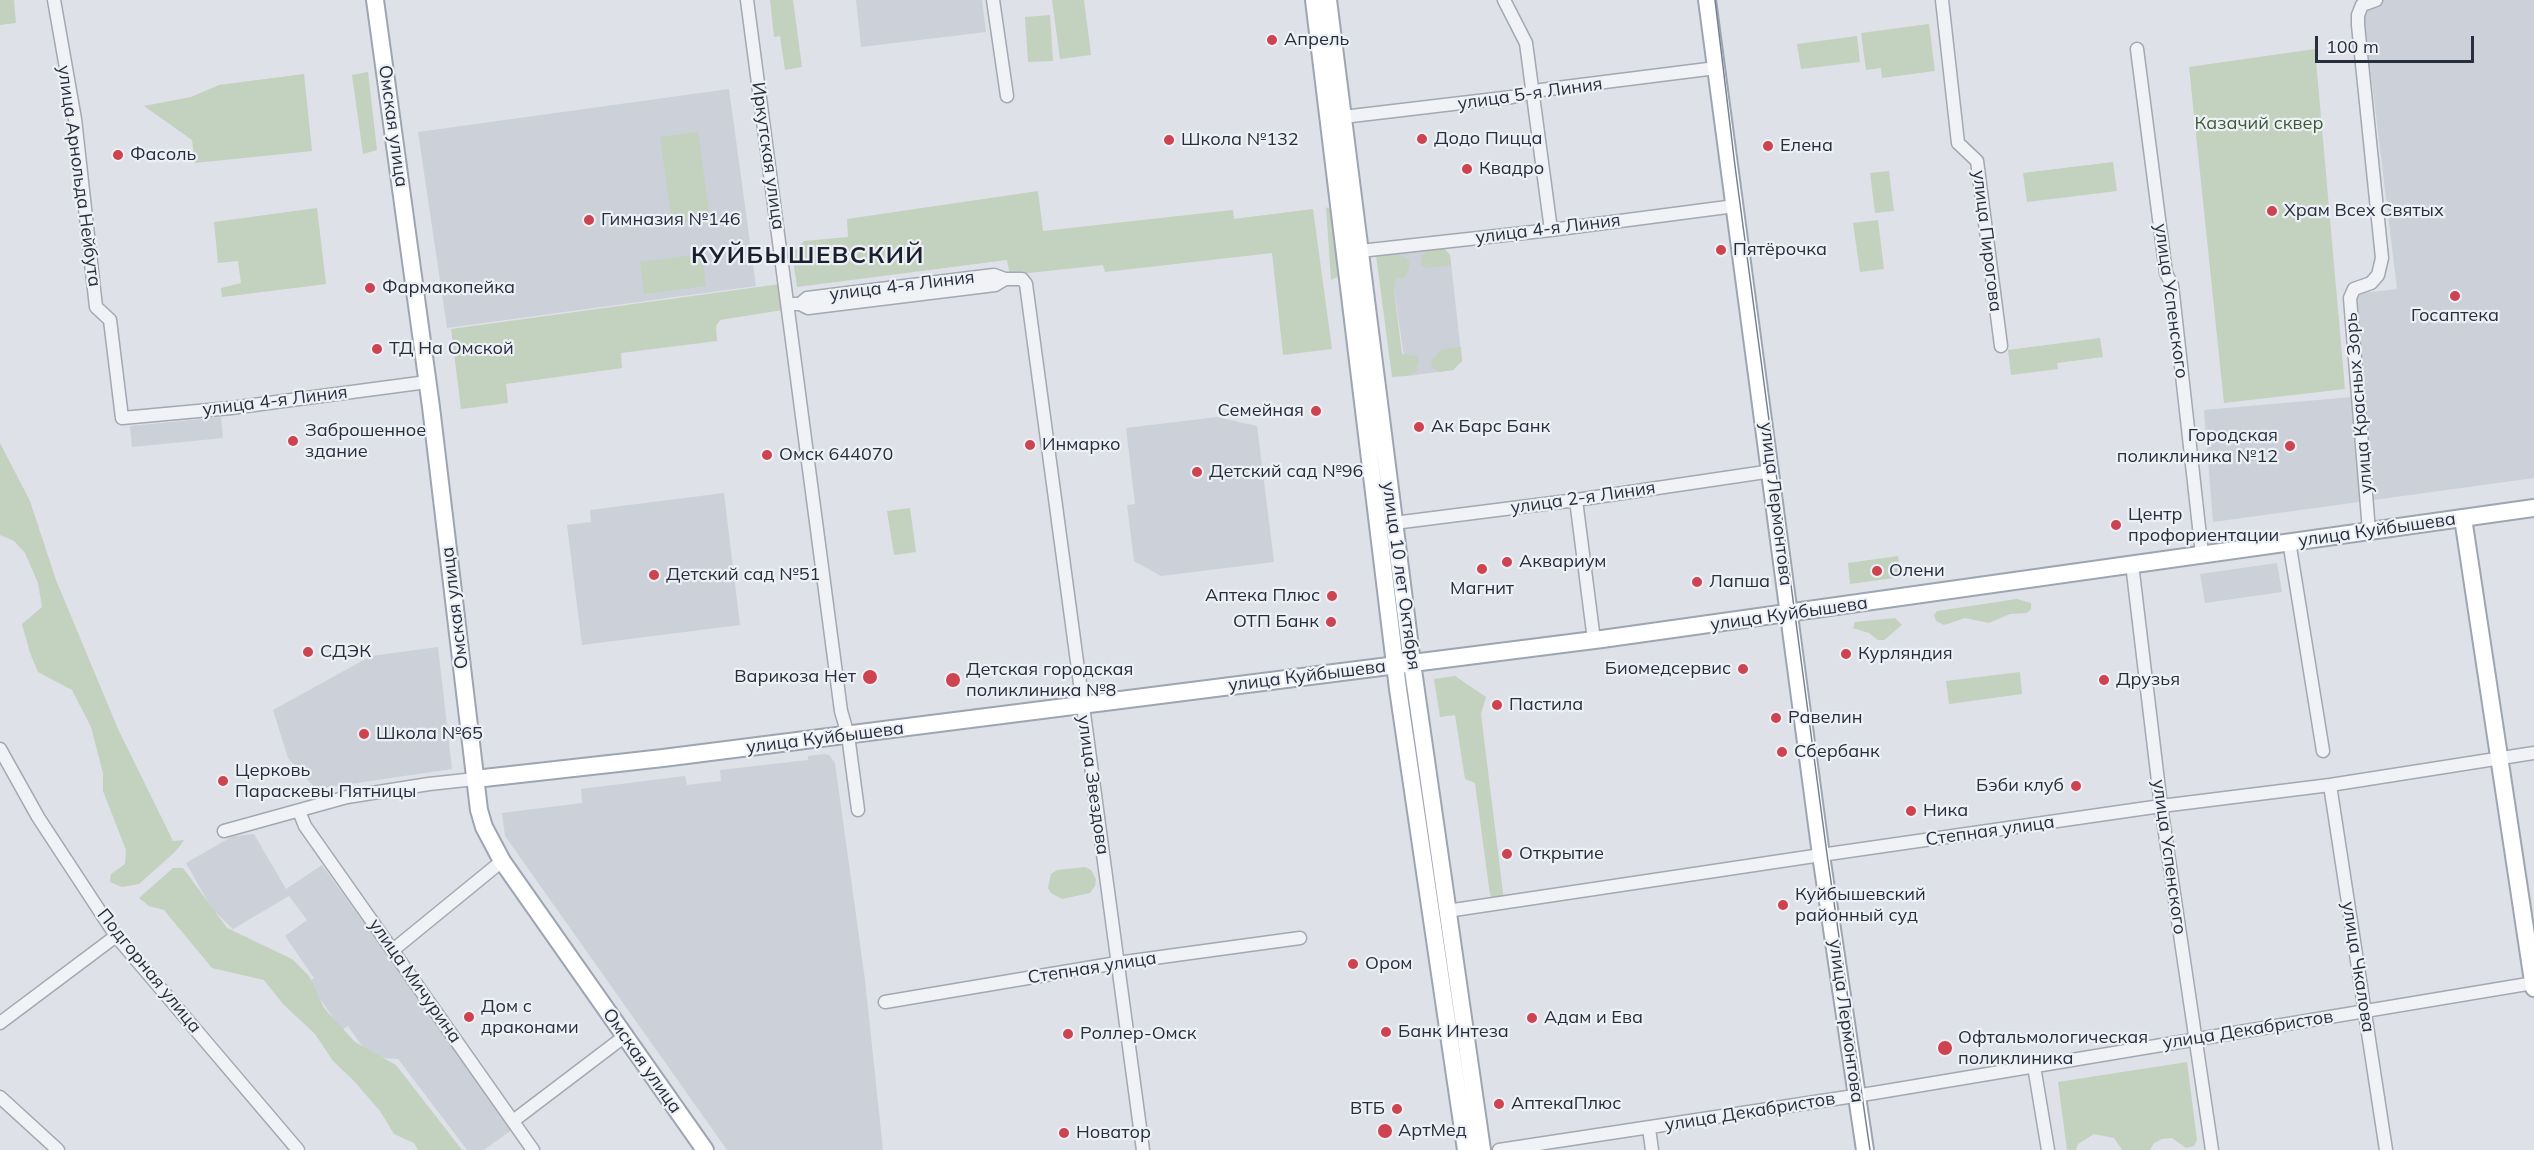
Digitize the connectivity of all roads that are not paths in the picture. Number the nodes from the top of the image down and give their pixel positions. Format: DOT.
graph roads {
  1 [pos="54,0"];
  2 [pos="375,0"];
  3 [pos="747,0"];
  4 [pos="993,0"];
  5 [pos="1314,0"];
  6 [pos="1328,0"];
  7 [pos="1504,0"];
  8 [pos="1707,0"];
  9 [pos="1942,0"];
  10 [pos="2376,0"];
  11 [pos="2137,49"];
  12 [pos="1716,68"];
  13 [pos="1531,92"];
  14 [pos="1007,96"];
  15 [pos="1343,117"];
  16 [pos="1735,206"];
  17 [pos="1551,230"];
  18 [pos="1360,251"];
  19 [pos="1022,279"];
  20 [pos="794,304"];
  21 [pos="2001,346"];
  22 [pos="427,382"];
  23 [pos="122,418"];
  24 [pos="1772,471"];
  25 [pos="1576,500"];
  26 [pos="2534,508"];
  27 [pos="2463,518"];
  28 [pos="1394,523"];
  29 [pos="2369,531"];
  30 [pos="2289,542"];
  31 [pos="2202,554"];
  32 [pos="2132,564"];
  33 [pos="1790,614"];
  34 [pos="1594,640"];
  35 [pos="1403,664"];
  36 [pos="1082,704"];
  37 [pos="848,735"];
  38 [pos="0,749"];
  39 [pos="2323,751"];
  40 [pos="2534,753"];
  41 [pos="2499,758"];
  42 [pos="475,779"];
  43 [pos="2330,785"];
  44 [pos="2161,806"];
  45 [pos="858,810"];
  46 [pos="299,811"];
  47 [pos="224,831"];
  48 [pos="1821,855"];
  49 [pos="502,861"];
  50 [pos="1447,911"];
  51 [pos="116,936"];
  52 [pos="1300,938"];
  53 [pos="393,950"];
  54 [pos="1117,963"];
  55 [pos="2534,985"];
  56 [pos="885,1002"];
  57 [pos="2365,1011"];
  58 [pos="0,1023"];
  59 [pos="625,1036"];
  60 [pos="2196,1038"];
  61 [pos="2034,1066"];
  62 [pos="1857,1095"];
  63 [pos="0,1097"];
  64 [pos="513,1121"];
  65 [pos="1649,1128"];
  66 [pos="58,1150"];
  67 [pos="298,1150"];
  68 [pos="533,1150"];
  69 [pos="705,1150"];
  70 [pos="1143,1150"];
  71 [pos="1466,1150"];
  72 [pos="1482,1150"];
  73 [pos="1499,1150"];
  74 [pos="1652,1150"];
  75 [pos="1865,1150"];
  76 [pos="2048,1150"];
  77 [pos="2212,1150"];
  78 [pos="2386,1150"];
  1 -- 23 [label="street, улица Арнольда Нейбута"];
  2 -- 22 [label="main road, Омская улица"];
  3 -- 20 [label="street, Иркутская улица"];
  4 -- 14 [label="street"];
  5 -- 35 [label="main road, улица 10 лет Октября"];
  6 -- 15 [label="main road, улица 10 лет Октября"];
  7 -- 13 [label="street"];
  8 -- 12 [label="main road, улица Лермонтова"];
  9 -- 21 [label="street, улица Пирогова"];
  10 -- 29 [label="street, улица Красных Зорь"];
  11 -- 31 [label="street, улица Успенского"];
  12 -- 13 [label="street, улица 5-я Линия"];
  12 -- 16 [label="main road, улица Лермонтова"];
  13 -- 15 [label="street, улица 5-я Линия"];
  13 -- 17 [label="street"];
  15 -- 18 [label="main road, улица 10 лет Октября"];
  16 -- 17 [label="street, улица 4-я Линия"];
  16 -- 24 [label="main road, улица Лермонтова"];
  17 -- 18 [label="street, улица 4-я Линия"];
  18 -- 28 [label="main road, улица 10 лет Октября"];
  19 -- 20 [label="street, улица 4-я Линия"];
  19 -- 36 [label="street, улица Звездова"];
  20 -- 37 [label="street, Иркутская улица"];
  22 -- 23 [label="street, улица 4-я Линия"];
  22 -- 42 [label="main road, Омская улица"];
  24 -- 25 [label="street, улица 2-я Линия"];
  24 -- 33 [label="main road, улица Лермонтова"];
  25 -- 28 [label="street, улица 2-я Линия"];
  25 -- 34 [label="street"];
  26 -- 27 [label="main road, улица Куйбышева"];
  27 -- 29 [label="main road, улица Куйбышева"];
  27 -- 41 [label="main road"];
  28 -- 35 [label="main road, улица 10 лет Октября"];
  29 -- 30 [label="main road, улица Куйбышева"];
  30 -- 31 [label="main road, улица Куйбышева"];
  30 -- 39 [label="street"];
  31 -- 32 [label="main road, улица Куйбышева"];
  32 -- 33 [label="main road, улица Куйбышева"];
  32 -- 44 [label="street, улица Успенского"];
  33 -- 34 [label="main road, улица Куйбышева"];
  33 -- 48 [label="main road, улица Лермонтова"];
  34 -- 35 [label="main road, улица Куйбышева"];
  35 -- 36 [label="main road, улица Куйбышева"];
  35 -- 50 [label="main road, улица 10 лет Октября"];
  35 -- 71 [label="main road, улица 10 лет Октября"];
  36 -- 37 [label="main road, улица Куйбышева"];
  36 -- 54 [label="street, улица Звездова"];
  37 -- 42 [label="main road, улица Куйбышева"];
  37 -- 45 [label="street, Иркутская улица"];
  38 -- 51 [label="street, Подгорная улица"];
  40 -- 41 [label="street, Степная улица"];
  41 -- 43 [label="street, Степная улица"];
  41 -- 55 [label="main road"];
  42 -- 46 [label="street, улица Куйбышева"];
  42 -- 49 [label="main road, Омская улица"];
  43 -- 44 [label="street, Степная улица"];
  43 -- 57 [label="street, улица Чкалова"];
  44 -- 48 [label="street, Степная улица"];
  44 -- 60 [label="street, улица Успенского"];
  46 -- 47 [label="street, улица Куйбышева"];
  46 -- 53 [label="street, улица Мичурина"];
  48 -- 50 [label="street, Степная улица"];
  48 -- 62 [label="main road, улица Лермонтова"];
  49 -- 53 [label="street"];
  49 -- 59 [label="main road, Омская улица"];
  50 -- 72 [label="main road, улица 10 лет Октября"];
  51 -- 58 [label="street"];
  51 -- 67 [label="street, Подгорная улица"];
  52 -- 54 [label="street, Степная улица"];
  53 -- 64 [label="street, улица Мичурина"];
  54 -- 56 [label="street, Степная улица"];
  54 -- 70 [label="street, улица Звездова"];
  55 -- 57 [label="street, улица Декабристов"];
  57 -- 60 [label="street, улица Декабристов"];
  57 -- 78 [label="street, улица Чкалова"];
  59 -- 64 [label="street"];
  59 -- 69 [label="main road, Омская улица"];
  60 -- 61 [label="street, улица Декабристов"];
  60 -- 77 [label="street, улица Успенского"];
  61 -- 62 [label="street, улица Декабристов"];
  61 -- 76 [label="street"];
  62 -- 65 [label="street, улица Декабристов"];
  62 -- 75 [label="main road, улица Лермонтова"];
  63 -- 66 [label="street"];
  64 -- 68 [label="street, улица Мичурина"];
  65 -- 73 [label="street, улица Декабристов"];
  65 -- 74 [label="street"];
}
